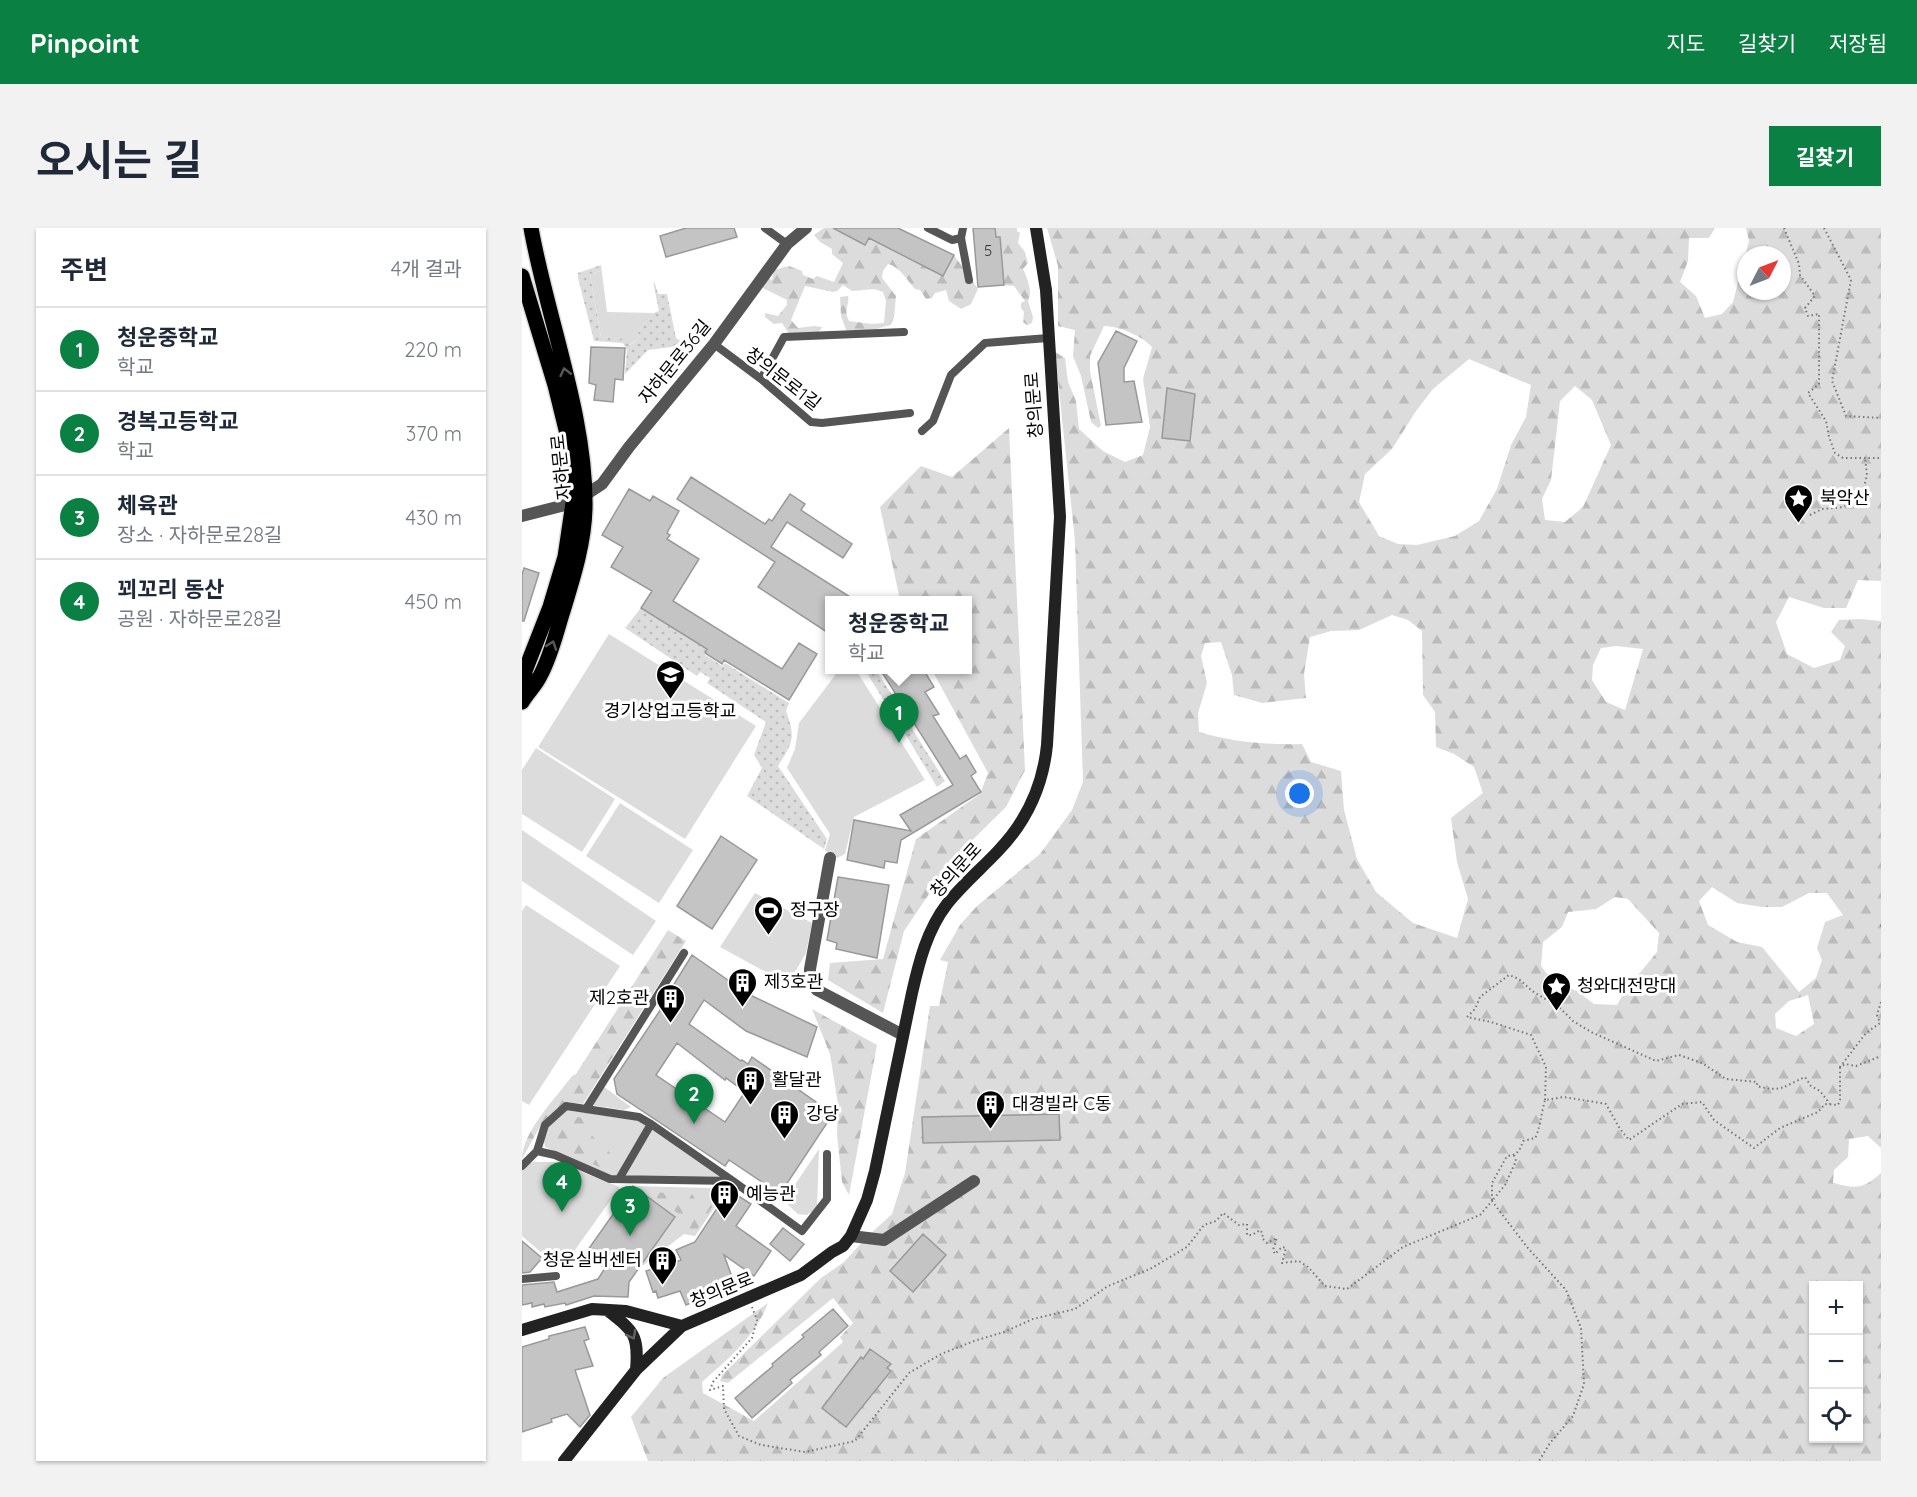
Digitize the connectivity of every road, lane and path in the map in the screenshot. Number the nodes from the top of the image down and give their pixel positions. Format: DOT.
graph roads {
  1 [pos="531,228"];
  2 [pos="765,228"];
  3 [pos="806,228"];
  4 [pos="928,228"];
  5 [pos="963,228"];
  6 [pos="1036,228"];
  7 [pos="1785,228"];
  8 [pos="1824,228"];
  9 [pos="961,238"];
  10 [pos="787,244"];
  11 [pos="522,276"];
  12 [pos="969,280"];
  13 [pos="904,332"];
  14 [pos="1048,338"];
  15 [pos="714,344"];
  16 [pos="761,379"];
  17 [pos="910,413"];
  18 [pos="1881,418"];
  19 [pos="922,431"];
  20 [pos="1865,458"];
  21 [pos="1881,458"];
  22 [pos="579,500"];
  23 [pos="1810,515"];
  24 [pos="522,516"];
  25 [pos="524,699"];
  26 [pos="830,858"];
  27 [pos="684,953"];
  28 [pos="1881,1002"];
  29 [pos="903,1035"];
  30 [pos="1881,1056"];
  31 [pos="1840,1066"];
  32 [pos="1545,1100"];
  33 [pos="1830,1104"];
  34 [pos="586,1109"];
  35 [pos="651,1124"];
  36 [pos="537,1151"];
  37 [pos="827,1154"];
  38 [pos="1514,1155"];
  39 [pos="522,1166"];
  40 [pos="619,1179"];
  41 [pos="733,1181"];
  42 [pos="974,1181"];
  43 [pos="1492,1202"];
  44 [pos="851,1236"];
  45 [pos="556,1276"];
  46 [pos="522,1279"];
  47 [pos="749,1299"];
  48 [pos="607,1310"];
  49 [pos="682,1326"];
  50 [pos="522,1330"];
  51 [pos="636,1370"];
  52 [pos="564,1461"];
  53 [pos="1539,1461"];
  22 -- 1 [label="main road, 자하문로, one-way"];
  2 -- 10 [label="lane"];
  3 -- 10 [label="street, 자하문로36길"];
  4 -- 9 [label="lane"];
  5 -- 9 [label="lane"];
  6 -- 14 [label="street, 창의문로"];
  7 -- 20 [label="path"];
  8 -- 18 [label="path"];
  9 -- 12 [label="lane"];
  10 -- 15 [label="street, 자하문로36길"];
  11 -- 22 [label="main road, 자하문로"];
  13 -- 16 [label="lane"];
  14 -- 19 [label="lane"];
  14 -- 29 [label="street, 창의문로"];
  15 -- 16 [label="lane, 창의문로1길"];
  15 -- 22 [label="street, 자하문로36길"];
  16 -- 17 [label="lane, 창의문로1길"];
  20 -- 21 [label="path"];
  20 -- 23 [label="path"];
  22 -- 24 [label="street"];
  22 -- 25 [label="main road, 자하문로"];
  26 -- 29 [label="street"];
  27 -- 34 [label="lane"];
  28 -- 31 [label="path"];
  29 -- 44 [label="street, 창의문로"];
  30 -- 31 [label="path"];
  31 -- 33 [label="path"];
  32 -- 33 [label="path"];
  32 -- 33 [label="path"];
  32 -- 38 [label="path"];
  34 -- 35 [label="lane"];
  34 -- 36 [label="lane"];
  35 -- 40 [label="lane"];
  35 -- 41 [label="lane"];
  36 -- 39 [label="lane"];
  36 -- 40 [label="lane"];
  37 -- 41 [label="lane"];
  38 -- 43 [label="path"];
  38 -- 43 [label="path"];
  40 -- 41 [label="lane"];
  42 -- 44 [label="street"];
  43 -- 47 [label="path"];
  43 -- 53 [label="path"];
  44 -- 47 [label="street, 창의문로"];
  45 -- 46 [label="lane"];
  47 -- 49 [label="street, 창의문로"];
  48 -- 49 [label="street"];
  48 -- 50 [label="street"];
  48 -- 51 [label="street, one-way"];
  49 -- 51 [label="street, 창의문로"];
  51 -- 52 [label="street, 창의문로"];
}
